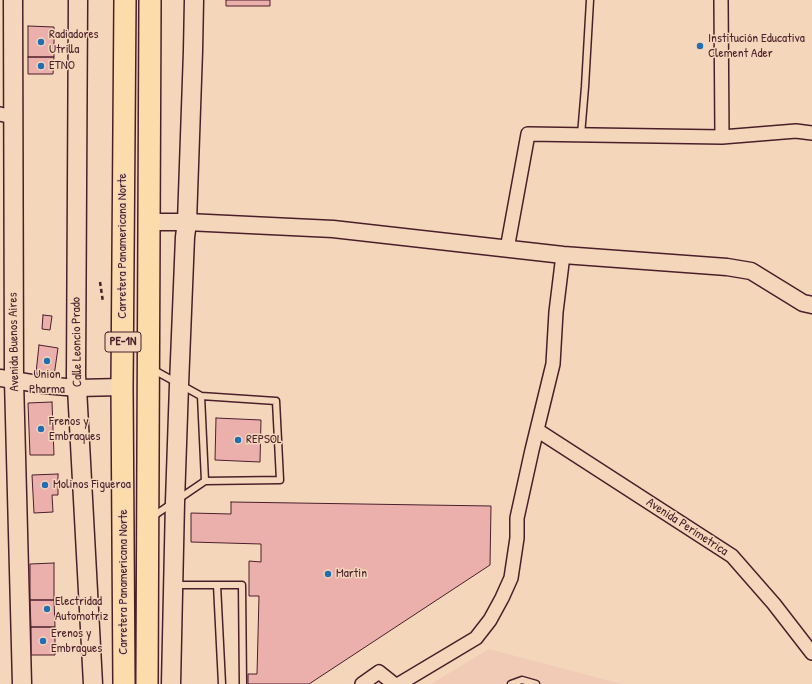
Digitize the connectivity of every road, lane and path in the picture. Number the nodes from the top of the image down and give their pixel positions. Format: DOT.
graph roads {
  1 [pos="13,0"];
  2 [pos="78,0"];
  3 [pos="125,0"];
  4 [pos="150,0"];
  5 [pos="194,0"];
  6 [pos="590,0"];
  7 [pos="721,0"];
  8 [pos="6,116"];
  9 [pos="812,132"];
  10 [pos="581,135"];
  11 [pos="722,137"];
  12 [pos="150,222"];
  13 [pos="187,222"];
  14 [pos="507,249"];
  15 [pos="563,255"];
  16 [pos="100,282"];
  17 [pos="104,303"];
  18 [pos="812,305"];
  19 [pos="149,367"];
  20 [pos="7,379"];
  21 [pos="179,385"];
  22 [pos="78,388"];
  23 [pos="122,388"];
  24 [pos="201,396"];
  25 [pos="537,430"];
  26 [pos="205,481"];
  27 [pos="175,502"];
  28 [pos="148,520"];
  29 [pos="173,585"];
  30 [pos="217,585"];
  31 [pos="812,653"];
  32 [pos="22,684"];
  33 [pos="93,684"];
  34 [pos="124,684"];
  35 [pos="147,684"];
  36 [pos="171,684"];
  37 [pos="222,684"];
  38 [pos="243,684"];
  39 [pos="362,684"];
  40 [pos="394,684"];
  41 [pos="399,684"];
  42 [pos="512,684"];
  43 [pos="536,684"];
  1 -- 8 [label="main road, Avenida Buenos Aires"];
  2 -- 22 [label="main road, Calle Leoncio Prado"];
  3 -- 23 [label="highway, Carretera Panamericana Norte / PE-1N"];
  4 -- 12 [label="highway, Carretera Panamericana Norte / PE-1N"];
  5 -- 13 [label="main road"];
  6 -- 10 [label="lane"];
  7 -- 11 [label="street"];
  8 -- 20 [label="main road, Avenida Buenos Aires"];
  9 -- 11 [label="street"];
  10 -- 11 [label="street"];
  10 -- 14 [label="street"];
  12 -- 13 [label="street"];
  12 -- 19 [label="highway, Carretera Panamericana Norte / PE-1N"];
  13 -- 14 [label="street"];
  13 -- 21 [label="main road"];
  14 -- 15 [label="street"];
  15 -- 18 [label="street"];
  15 -- 25 [label="street"];
  16 -- 17 [label="path"];
  19 -- 21 [label="lane"];
  19 -- 28 [label="highway, Carretera Panamericana Norte / PE-1N"];
  20 -- 22 [label="street"];
  20 -- 32 [label="main road, Avenida Buenos Aires"];
  21 -- 24 [label="lane"];
  21 -- 27 [label="main road"];
  22 -- 23 [label="street"];
  22 -- 33 [label="main road, Calle Leoncio Prado"];
  23 -- 34 [label="highway, Carretera Panamericana Norte / PE-1N"];
  24 -- 26 [label="lane"];
  24 -- 26 [label="lane"];
  25 -- 31 [label="street, Avenida Perimetrica"];
  25 -- 41 [label="street"];
  26 -- 27 [label="lane"];
  27 -- 28 [label="lane"];
  27 -- 29 [label="main road"];
  28 -- 35 [label="highway, Carretera Panamericana Norte / PE-1N"];
  29 -- 30 [label="lane"];
  29 -- 36 [label="main road"];
  30 -- 37 [label="lane"];
  30 -- 38 [label="lane"];
  39 -- 40 [label="street"];
  42 -- 43 [label="lane"];
}
